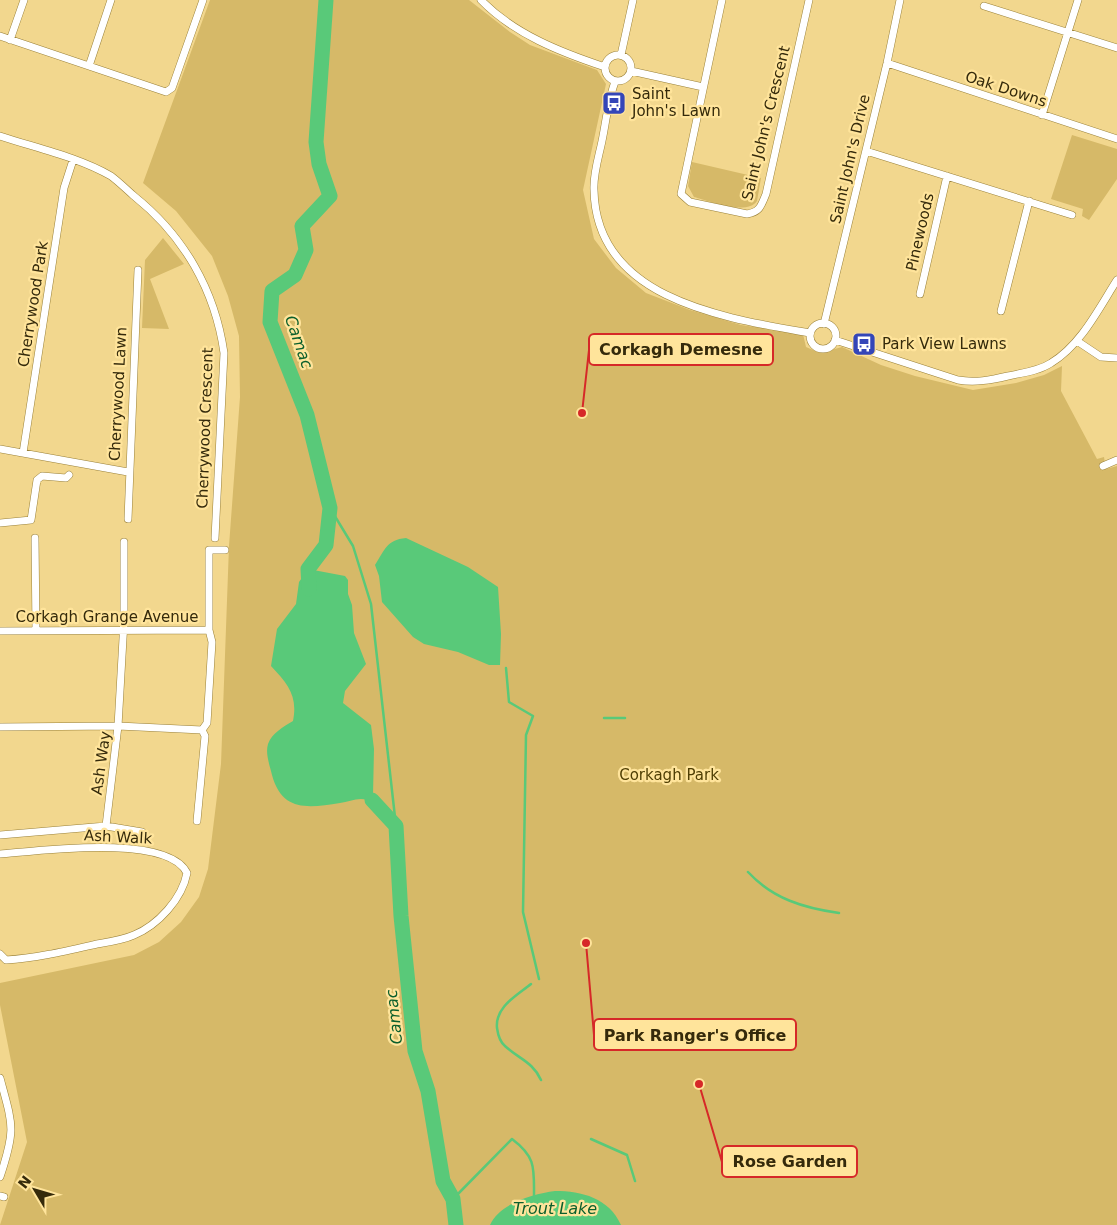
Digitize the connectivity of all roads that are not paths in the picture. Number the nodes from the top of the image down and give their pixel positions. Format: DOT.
graph roads {
  1 [pos="24,0"];
  2 [pos="111,0"];
  3 [pos="203,0"];
  4 [pos="481,0"];
  5 [pos="633,0"];
  6 [pos="722,0"];
  7 [pos="810,0"];
  8 [pos="900,0"];
  9 [pos="1078,0"];
  10 [pos="984,6"];
  11 [pos="1067,33"];
  12 [pos="0,36"];
  13 [pos="10,40"];
  14 [pos="1117,48"];
  15 [pos="621,55"];
  16 [pos="887,64"];
  17 [pos="89,66"];
  18 [pos="605,67"];
  19 [pos="631,71"];
  20 [pos="615,82"];
  21 [pos="703,86"];
  22 [pos="1042,115"];
  23 [pos="0,136"];
  24 [pos="1117,139"];
  25 [pos="866,151"];
  26 [pos="73,160"];
  27 [pos="947,176"];
  28 [pos="1030,201"];
  29 [pos="1072,215"];
  30 [pos="138,270"];
  31 [pos="1117,280"];
  32 [pos="920,294"];
  33 [pos="1001,311"];
  34 [pos="824,324"];
  35 [pos="810,333"];
  36 [pos="835,340"];
  37 [pos="1076,341"];
  38 [pos="1117,358"];
  39 [pos="0,449"];
  40 [pos="23,453"];
  41 [pos="1117,460"];
  42 [pos="1103,466"];
  43 [pos="128,472"];
  44 [pos="69,475"];
  45 [pos="128,519"];
  46 [pos="0,523"];
  47 [pos="35,538"];
  48 [pos="215,538"];
  49 [pos="124,542"];
  50 [pos="225,550"];
  51 [pos="123,629"];
  52 [pos="36,630"];
  53 [pos="209,630"];
  54 [pos="0,631"];
  55 [pos="118,726"];
  56 [pos="0,727"];
  57 [pos="202,730"];
  58 [pos="197,821"];
  59 [pos="106,826"];
  60 [pos="142,832"];
  61 [pos="0,835"];
  62 [pos="0,854"];
  63 [pos="1,956"];
  64 [pos="0,1078"];
  65 [pos="2,1091"];
  66 [pos="0,1177"];
  1 -- 13 [label="street"];
  2 -- 17 [label="street"];
  3 -- 17 [label="street"];
  4 -- 18 [label="street"];
  5 -- 15 [label="street"];
  6 -- 21 [label="street, Saint John's Crescent"];
  7 -- 21 [label="street, Saint John's Crescent"];
  8 -- 16 [label="street, Saint John's Drive"];
  9 -- 11 [label="street"];
  10 -- 11 [label="street"];
  11 -- 14 [label="street"];
  11 -- 22 [label="street"];
  12 -- 13 [label="street"];
  13 -- 17 [label="street"];
  15 -- 18 [label="street"];
  15 -- 19 [label="street"];
  16 -- 22 [label="street, Oak Downs"];
  16 -- 25 [label="street, Saint John's Drive"];
  18 -- 20 [label="street"];
  19 -- 20 [label="street"];
  19 -- 21 [label="street"];
  20 -- 35 [label="street"];
  22 -- 24 [label="street, Oak Downs"];
  23 -- 26 [label="street, Cherrywood Crescent"];
  25 -- 27 [label="street, Pinewoods"];
  25 -- 34 [label="street, Saint John's Drive"];
  26 -- 40 [label="street, Cherrywood Park"];
  26 -- 48 [label="street, Cherrywood Crescent"];
  27 -- 28 [label="street, Pinewoods"];
  27 -- 32 [label="street, Pinewoods"];
  28 -- 29 [label="street, Pinewoods"];
  28 -- 33 [label="street"];
  30 -- 43 [label="street, Cherrywood Lawn"];
  31 -- 37 [label="street"];
  34 -- 35 [label="street"];
  34 -- 36 [label="street"];
  35 -- 36 [label="street"];
  36 -- 37 [label="street"];
  37 -- 38 [label="street"];
  39 -- 40 [label="street"];
  40 -- 43 [label="street"];
  41 -- 42 [label="street"];
  43 -- 45 [label="street, Cherrywood Lawn"];
  44 -- 46 [label="street"];
  47 -- 52 [label="street"];
  49 -- 51 [label="street"];
  50 -- 53 [label="street, Corkagh Grange Avenue"];
  51 -- 52 [label="street, Corkagh Grange Avenue"];
  51 -- 53 [label="street, Corkagh Grange Avenue"];
  51 -- 55 [label="street"];
  52 -- 54 [label="street, Corkagh Grange Avenue"];
  53 -- 57 [label="street"];
  55 -- 56 [label="street"];
  55 -- 57 [label="street, Ash Way"];
  55 -- 59 [label="street, Ash Way"];
  57 -- 58 [label="street"];
  59 -- 60 [label="street"];
  59 -- 61 [label="street"];
  62 -- 63 [label="street, Ash Walk"];
  64 -- 65 [label="street"];
  65 -- 66 [label="street"];
}
